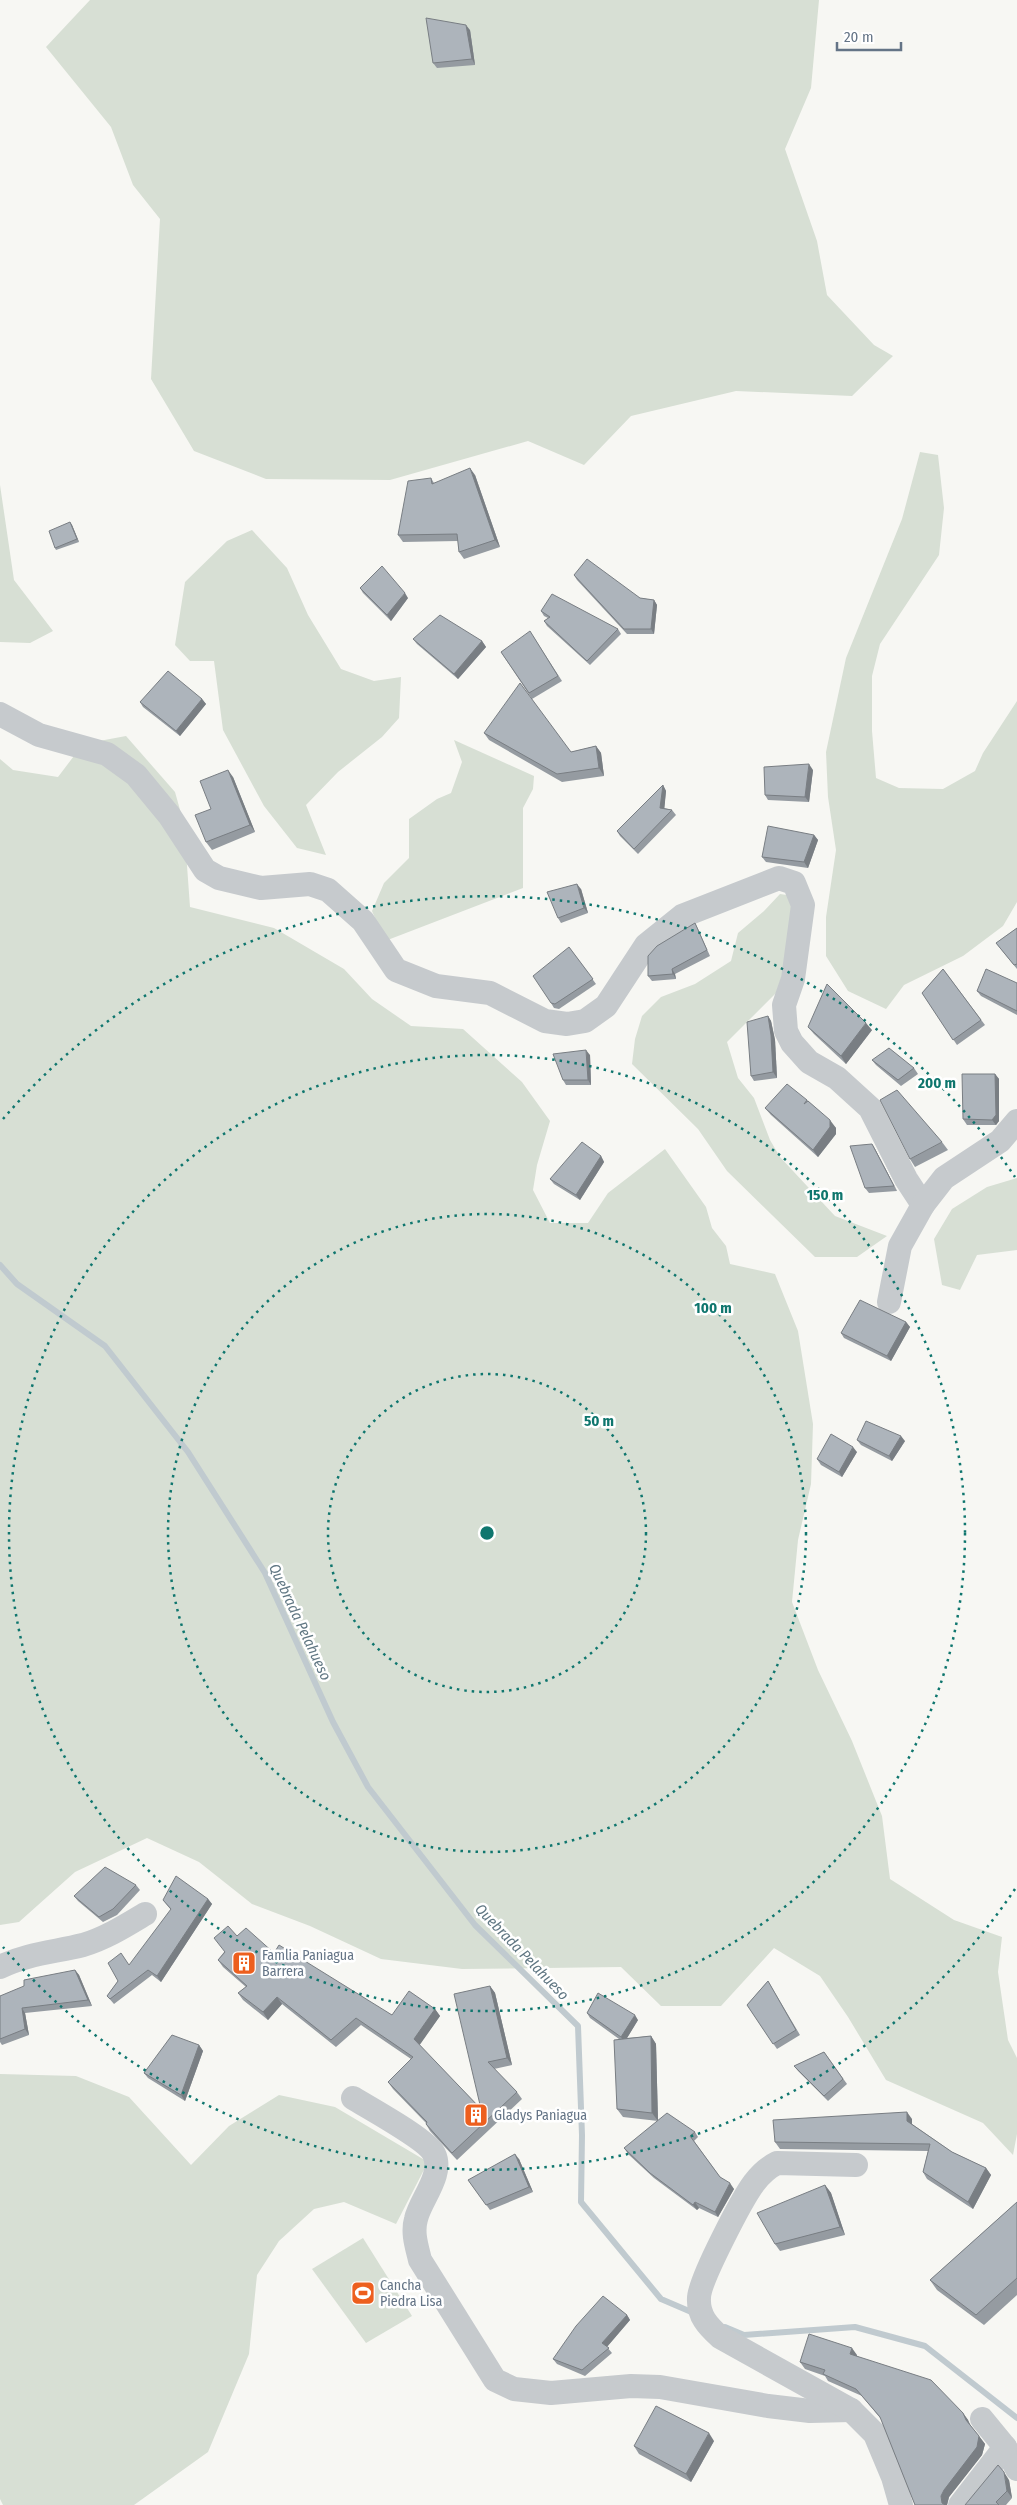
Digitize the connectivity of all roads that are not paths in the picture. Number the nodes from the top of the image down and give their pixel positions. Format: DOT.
graph roads {
  1 [pos="0,714"];
  2 [pos="1017,1121"];
  3 [pos="922,1205"];
  4 [pos="889,1302"];
  5 [pos="146,1914"];
  6 [pos="0,1967"];
  7 [pos="353,2098"];
  8 [pos="856,2165"];
  9 [pos="851,2410"];
  10 [pos="982,2419"];
  11 [pos="1005,2447"];
  12 [pos="1017,2470"];
  13 [pos="901,2505"];
  14 [pos="960,2505"];
  1 -- 3 [label="street"];
  2 -- 3 [label="street"];
  3 -- 4 [label="street"];
  5 -- 6 [label="street"];
  7 -- 9 [label="street"];
  8 -- 9 [label="street"];
  9 -- 13 [label="street"];
  10 -- 11 [label="street"];
  11 -- 12 [label="street"];
  11 -- 14 [label="street"];
}
